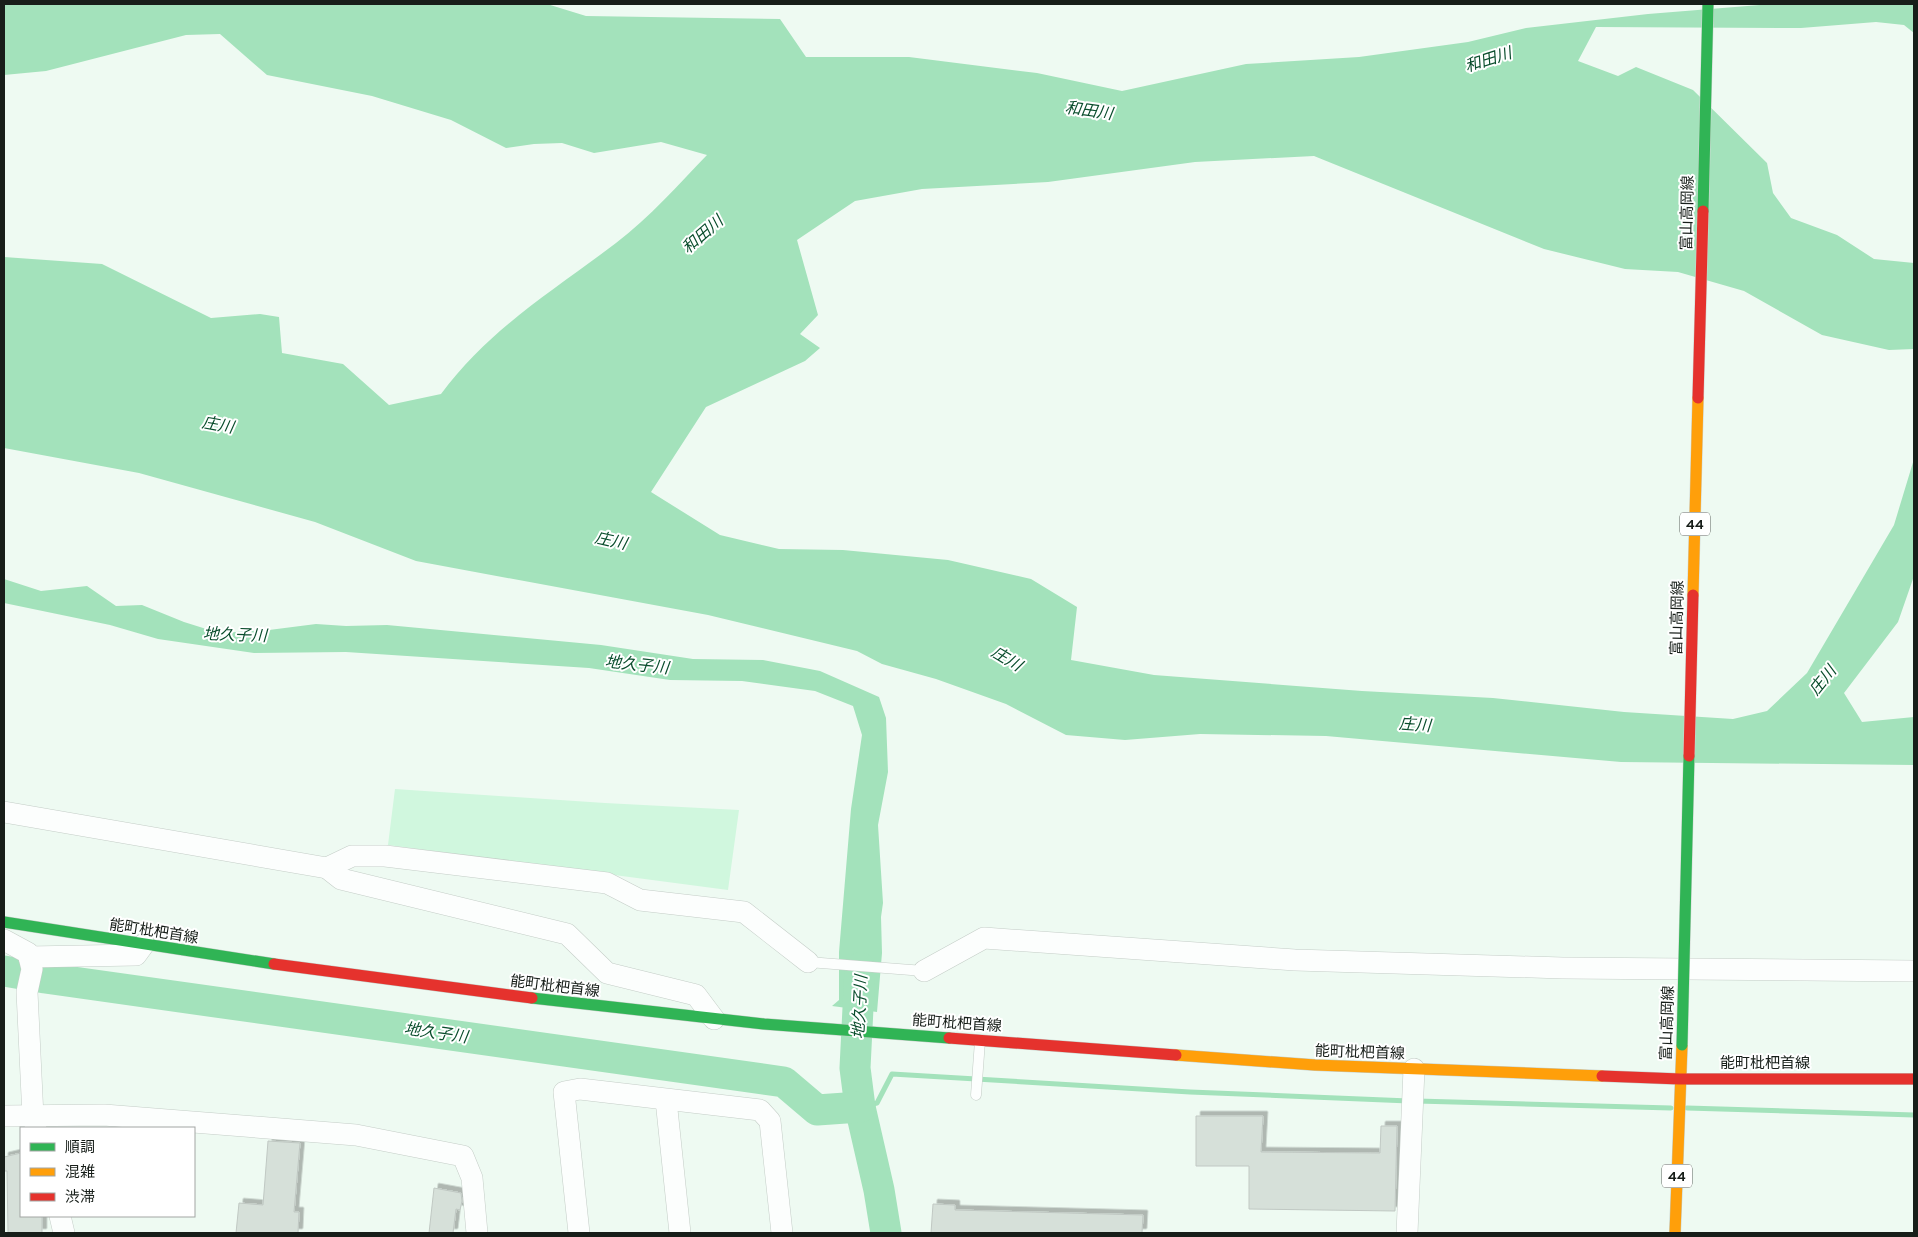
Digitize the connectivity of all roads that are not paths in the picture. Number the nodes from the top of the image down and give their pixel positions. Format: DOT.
graph roads {
  1 [pos="1708,4"];
  2 [pos="4,812"];
  3 [pos="327,868"];
  4 [pos="4,922"];
  5 [pos="4,940"];
  6 [pos="144,944"];
  7 [pos="29,957"];
  8 [pos="808,962"];
  9 [pos="924,971"];
  10 [pos="1914,971"];
  11 [pos="714,1019"];
  12 [pos="980,1040"];
  13 [pos="1414,1069"];
  14 [pos="1680,1079"];
  15 [pos="1914,1079"];
  16 [pos="976,1095"];
  17 [pos="666,1100"];
  18 [pos="4,1116"];
  19 [pos="35,1123"];
  20 [pos="60,1217"];
  21 [pos="64,1233"];
  22 [pos="477,1233"];
  23 [pos="579,1233"];
  24 [pos="680,1233"];
  25 [pos="782,1233"];
  26 [pos="1407,1233"];
  27 [pos="1675,1233"];
  1 -- 14 [label="main road, 富山高岡線 / 44, bridge"];
  2 -- 3 [label="street"];
  3 -- 8 [label="street"];
  3 -- 11 [label="street"];
  4 -- 6 [label="main road, 能町枇杷首線"];
  5 -- 7 [label="street"];
  6 -- 7 [label="street"];
  6 -- 11 [label="main road, 能町枇杷首線"];
  7 -- 19 [label="street"];
  8 -- 9 [label="lane"];
  9 -- 10 [label="street"];
  11 -- 12 [label="main road, 能町枇杷首線"];
  12 -- 13 [label="main road, 能町枇杷首線"];
  12 -- 16 [label="lane"];
  13 -- 14 [label="main road, 能町枇杷首線"];
  13 -- 26 [label="street"];
  14 -- 15 [label="main road, 能町枇杷首線"];
  14 -- 27 [label="main road, 富山高岡線 / 44"];
  17 -- 23 [label="street"];
  17 -- 24 [label="street"];
  17 -- 25 [label="street"];
  18 -- 19 [label="street"];
  19 -- 22 [label="street"];
  20 -- 21 [label="street"];
}
